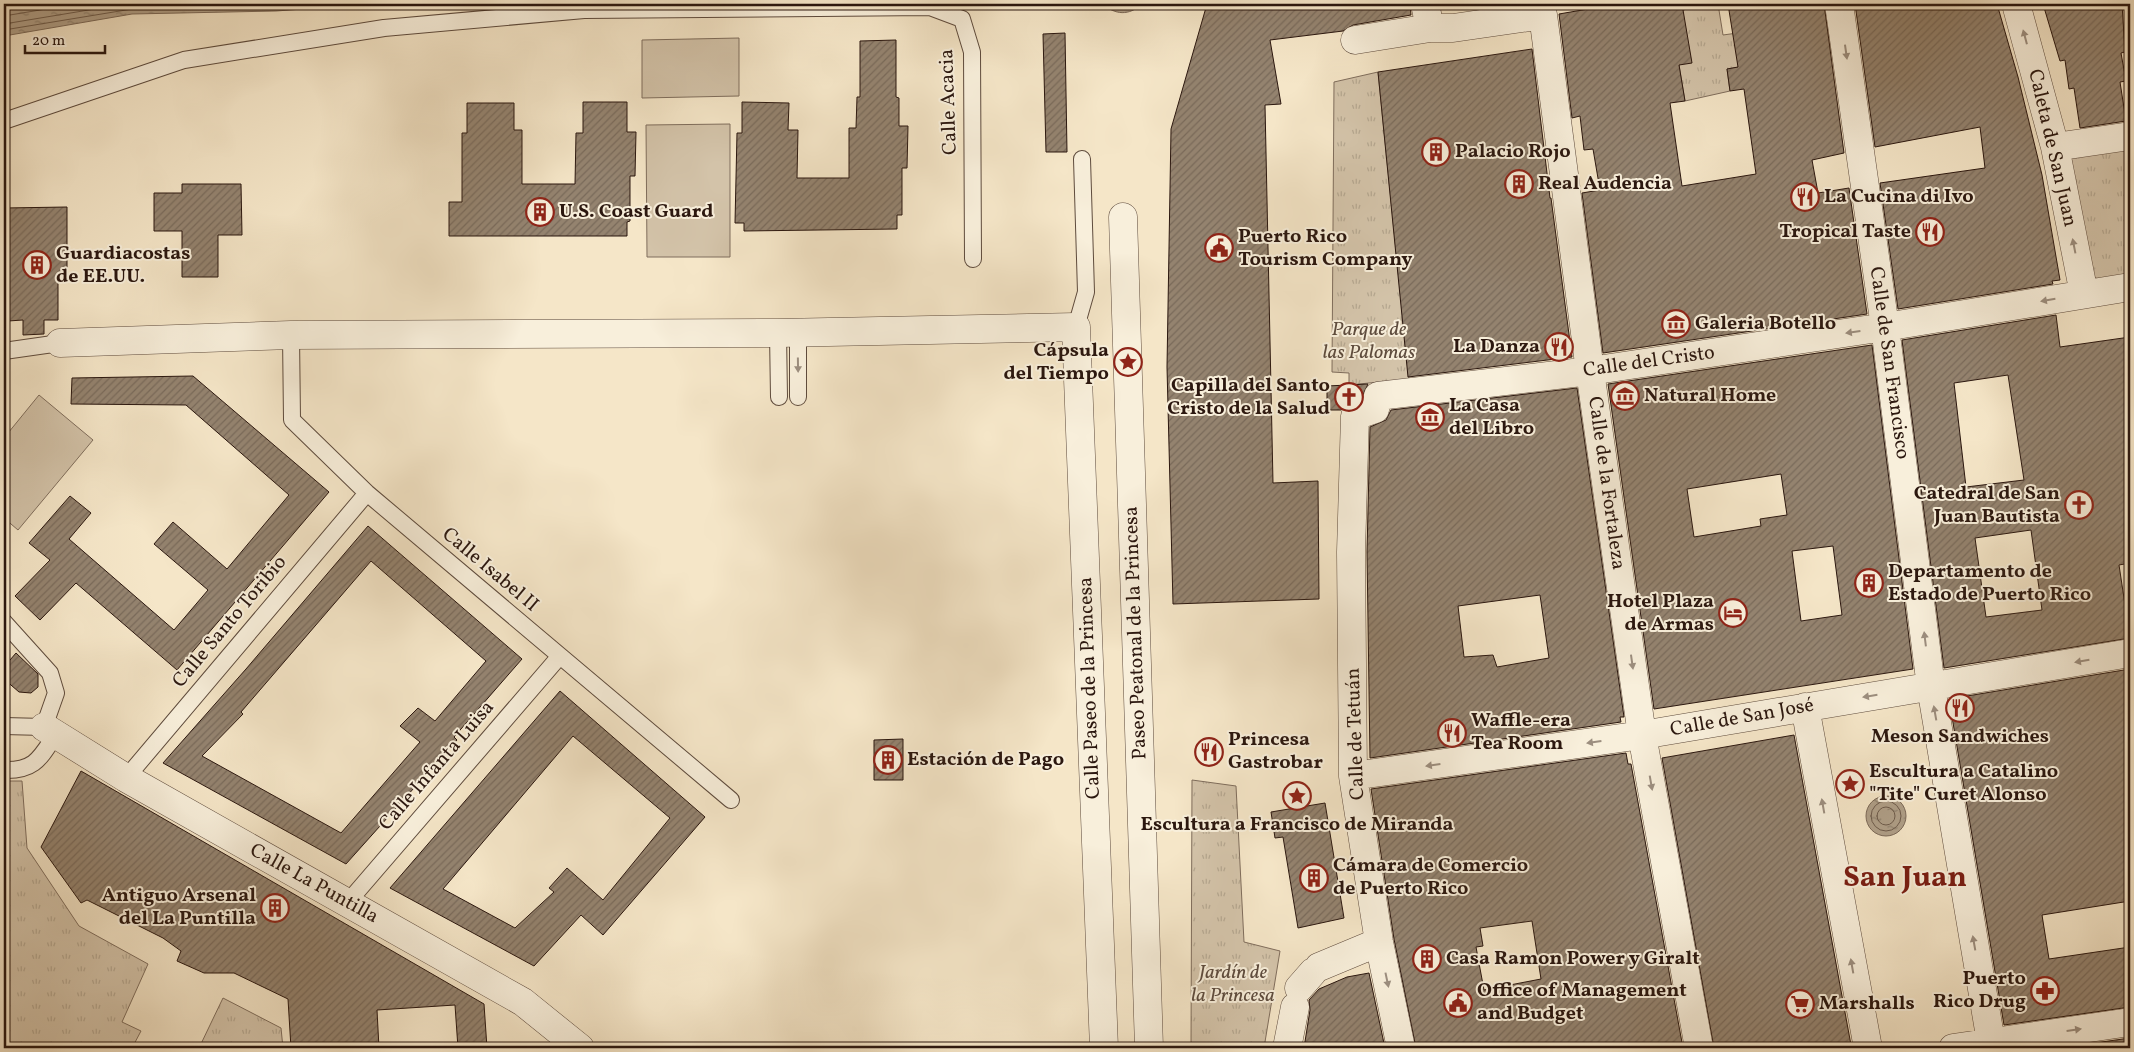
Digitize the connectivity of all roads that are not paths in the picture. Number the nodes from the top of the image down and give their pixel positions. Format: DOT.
graph roads {
  1 [pos="1839,4"];
  2 [pos="2016,4"];
  3 [pos="1542,10"];
  4 [pos="1427,16"];
  5 [pos="1355,40"];
  6 [pos="4,121"];
  7 [pos="2130,136"];
  8 [pos="2055,147"];
  9 [pos="1082,159"];
  10 [pos="1123,217"];
  11 [pos="973,259"];
  12 [pos="2130,286"];
  13 [pos="2084,294"];
  14 [pos="1076,327"];
  15 [pos="1885,327"];
  16 [pos="788,333"];
  17 [pos="291,335"];
  18 [pos="60,343"];
  19 [pos="4,351"];
  20 [pos="1590,371"];
  21 [pos="779,397"];
  22 [pos="798,397"];
  23 [pos="1355,416"];
  24 [pos="367,493"];
  25 [pos="4,622"];
  26 [pos="2130,653"];
  27 [pos="559,657"];
  28 [pos="1931,687"];
  29 [pos="1805,707"];
  30 [pos="4,726"];
  31 [pos="50,730"];
  32 [pos="1642,735"];
  33 [pos="4,770"];
  34 [pos="1354,776"];
  35 [pos="126,778"];
  36 [pos="731,800"];
  37 [pos="348,902"];
  38 [pos="1379,942"];
  39 [pos="2130,1022"];
  40 [pos="1991,1045"];
  41 [pos="574,1046"];
  42 [pos="1104,1048"];
  43 [pos="1149,1048"];
  44 [pos="1287,1048"];
  45 [pos="1402,1048"];
  46 [pos="1699,1048"];
  47 [pos="1868,1048"];
  48 [pos="1953,1048"];
  1 -- 15 [label="street, Calle de San Francisco, one-way"];
  8 -- 2 [label="street, Caleta de San Juan, one-way"];
  3 -- 4 [label="street"];
  3 -- 20 [label="street, Calle de la Fortaleza"];
  4 -- 5 [label="street"];
  6 -- 11 [label="lane, Calle Acacia"];
  7 -- 8 [label="street"];
  13 -- 8 [label="street, Caleta de San Juan, one-way"];
  9 -- 14 [label="lane"];
  10 -- 43 [label="street, Paseo Peatonal de la Princesa"];
  12 -- 13 [label="street, Calle del Cristo"];
  13 -- 15 [label="street, Calle del Cristo, one-way"];
  14 -- 16 [label="street"];
  14 -- 42 [label="street, Calle Paseo de la Princesa"];
  15 -- 20 [label="street, Calle del Cristo, one-way"];
  28 -- 15 [label="street, Calle de San Francisco, one-way"];
  16 -- 17 [label="street"];
  16 -- 21 [label="lane"];
  16 -- 22 [label="lane, one-way"];
  17 -- 18 [label="street"];
  17 -- 24 [label="lane, Calle Isabel II"];
  18 -- 19 [label="lane"];
  20 -- 23 [label="street, Calle del Cristo"];
  20 -- 32 [label="street, Calle de la Fortaleza, one-way"];
  23 -- 34 [label="street, Calle de Tetuán"];
  24 -- 27 [label="lane, Calle Isabel II"];
  24 -- 35 [label="lane, Calle Santo Toribio"];
  25 -- 31 [label="lane"];
  26 -- 28 [label="street, Calle de San José, one-way"];
  27 -- 36 [label="lane, Calle Isabel II"];
  27 -- 37 [label="lane, Calle Infanta Luisa"];
  28 -- 29 [label="street, Calle de San José, one-way"];
  40 -- 28 [label="street, Calle de San Francisco, one-way"];
  29 -- 32 [label="street, Calle de San José"];
  47 -- 29 [label="street, one-way"];
  30 -- 31 [label="lane"];
  31 -- 33 [label="lane"];
  31 -- 35 [label="street, Calle La Puntilla"];
  32 -- 34 [label="street, Calle de San José, one-way"];
  32 -- 46 [label="street, Calle de la Fortaleza, one-way"];
  34 -- 38 [label="street, Calle de Tetuán"];
  35 -- 37 [label="street, Calle La Puntilla"];
  37 -- 41 [label="street, Calle La Puntilla"];
  38 -- 44 [label="street"];
  38 -- 45 [label="street, Calle de Tetuán, one-way"];
  40 -- 39 [label="street, one-way"];
  40 -- 48 [label="street"];
}
